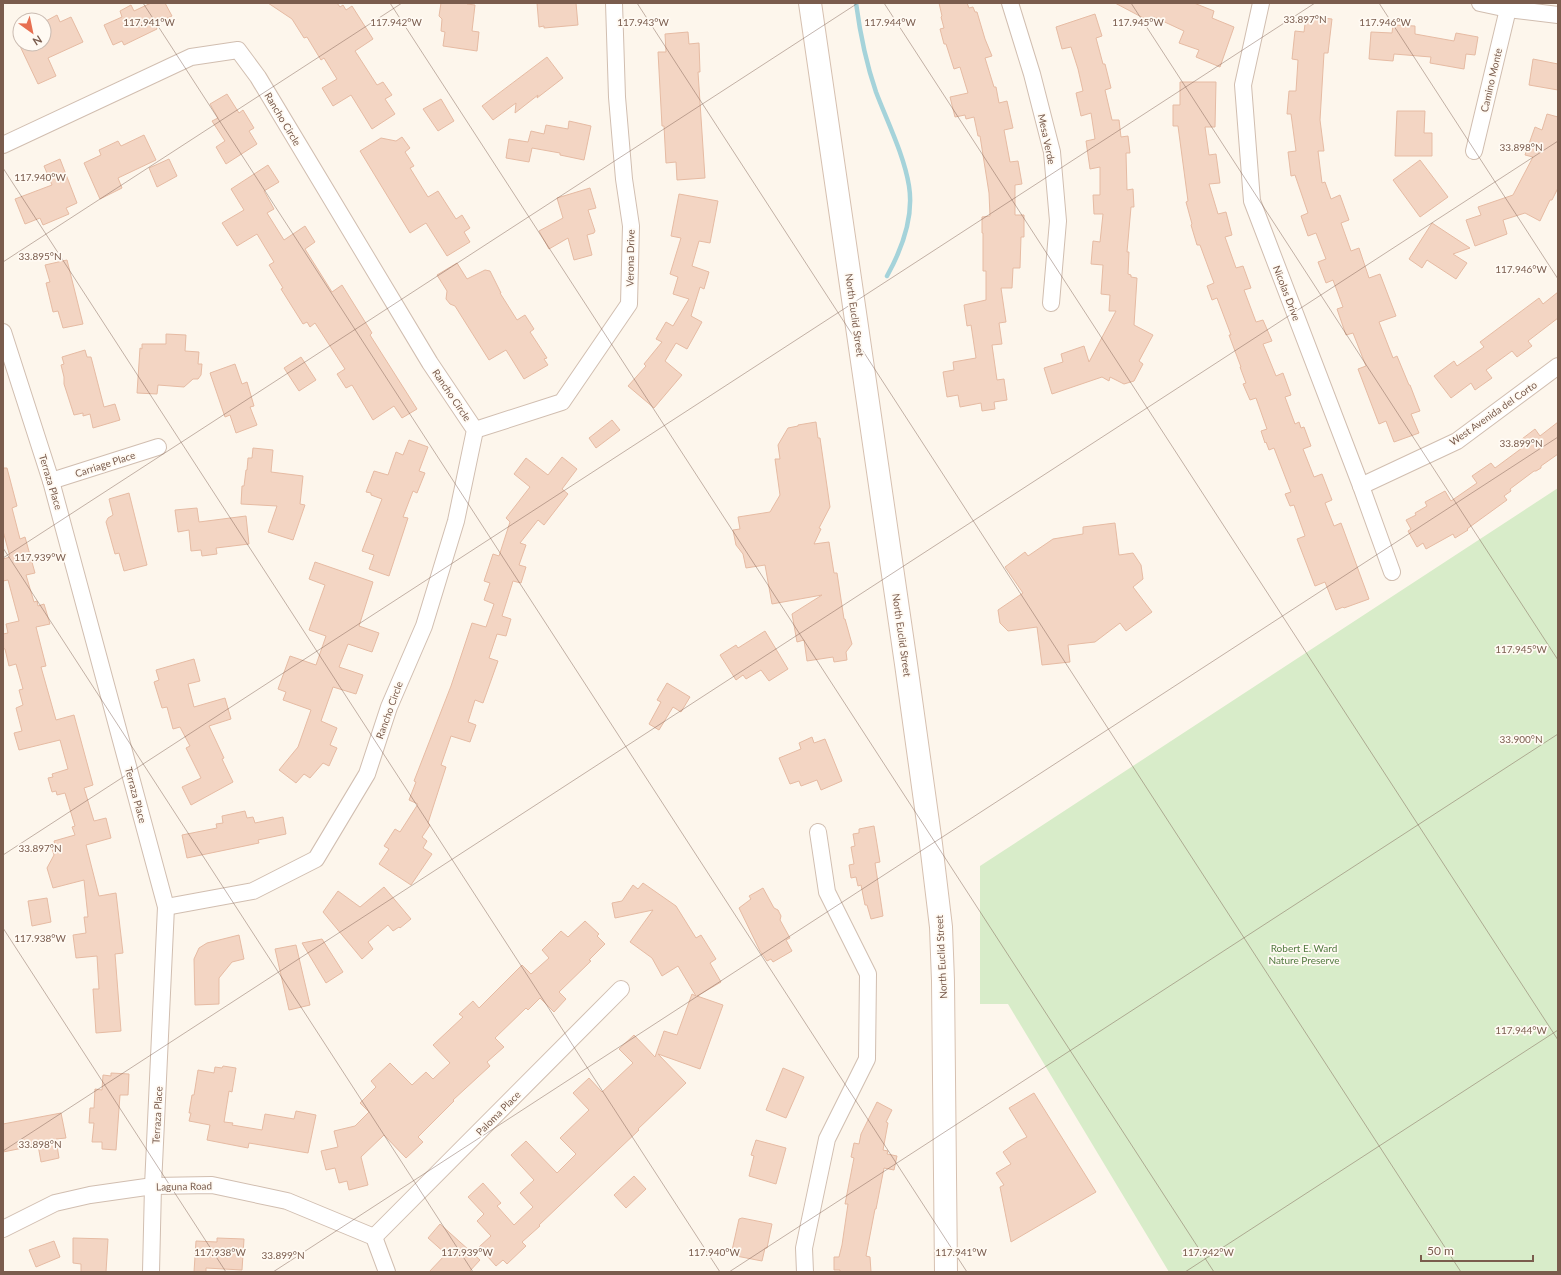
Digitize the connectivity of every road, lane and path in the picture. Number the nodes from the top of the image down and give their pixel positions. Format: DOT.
graph roads {
  1 [pos="614,3"];
  2 [pos="810,3"];
  3 [pos="1010,3"];
  4 [pos="1262,3"];
  5 [pos="1480,3"];
  6 [pos="1508,9"];
  7 [pos="1558,15"];
  8 [pos="3,145"];
  9 [pos="1474,151"];
  10 [pos="1051,303"];
  11 [pos="3,332"];
  12 [pos="1558,366"];
  13 [pos="475,430"];
  14 [pos="158,447"];
  15 [pos="52,481"];
  16 [pos="1361,486"];
  17 [pos="1392,572"];
  18 [pos="818,832"];
  19 [pos="166,907"];
  20 [pos="621,988"];
  21 [pos="153,1186"];
  22 [pos="3,1228"];
  23 [pos="374,1237"];
  24 [pos="151,1272"];
  25 [pos="387,1272"];
  26 [pos="805,1272"];
  27 [pos="946,1272"];
  1 -- 13 [label="street, Verona Drive"];
  2 -- 27 [label="main road, North Euclid Street"];
  3 -- 10 [label="street, Mesa Verde"];
  4 -- 16 [label="street, Nicolas Drive"];
  5 -- 6 [label="street"];
  6 -- 7 [label="street"];
  6 -- 9 [label="street, Camino Monte"];
  8 -- 13 [label="street, Rancho Circle"];
  11 -- 15 [label="street, Terraza Place"];
  12 -- 16 [label="street, West Avenida del Corto"];
  13 -- 19 [label="street, Rancho Circle"];
  14 -- 15 [label="street, Carriage Place"];
  15 -- 19 [label="street, Terraza Place"];
  16 -- 17 [label="street, Nicolas Drive"];
  18 -- 26 [label="street"];
  19 -- 21 [label="street, Terraza Place"];
  20 -- 23 [label="street, Paloma Place"];
  21 -- 22 [label="street, Laguna Road"];
  21 -- 23 [label="street, Laguna Road"];
  21 -- 24 [label="street, Terraza Place"];
  23 -- 25 [label="street"];
}
